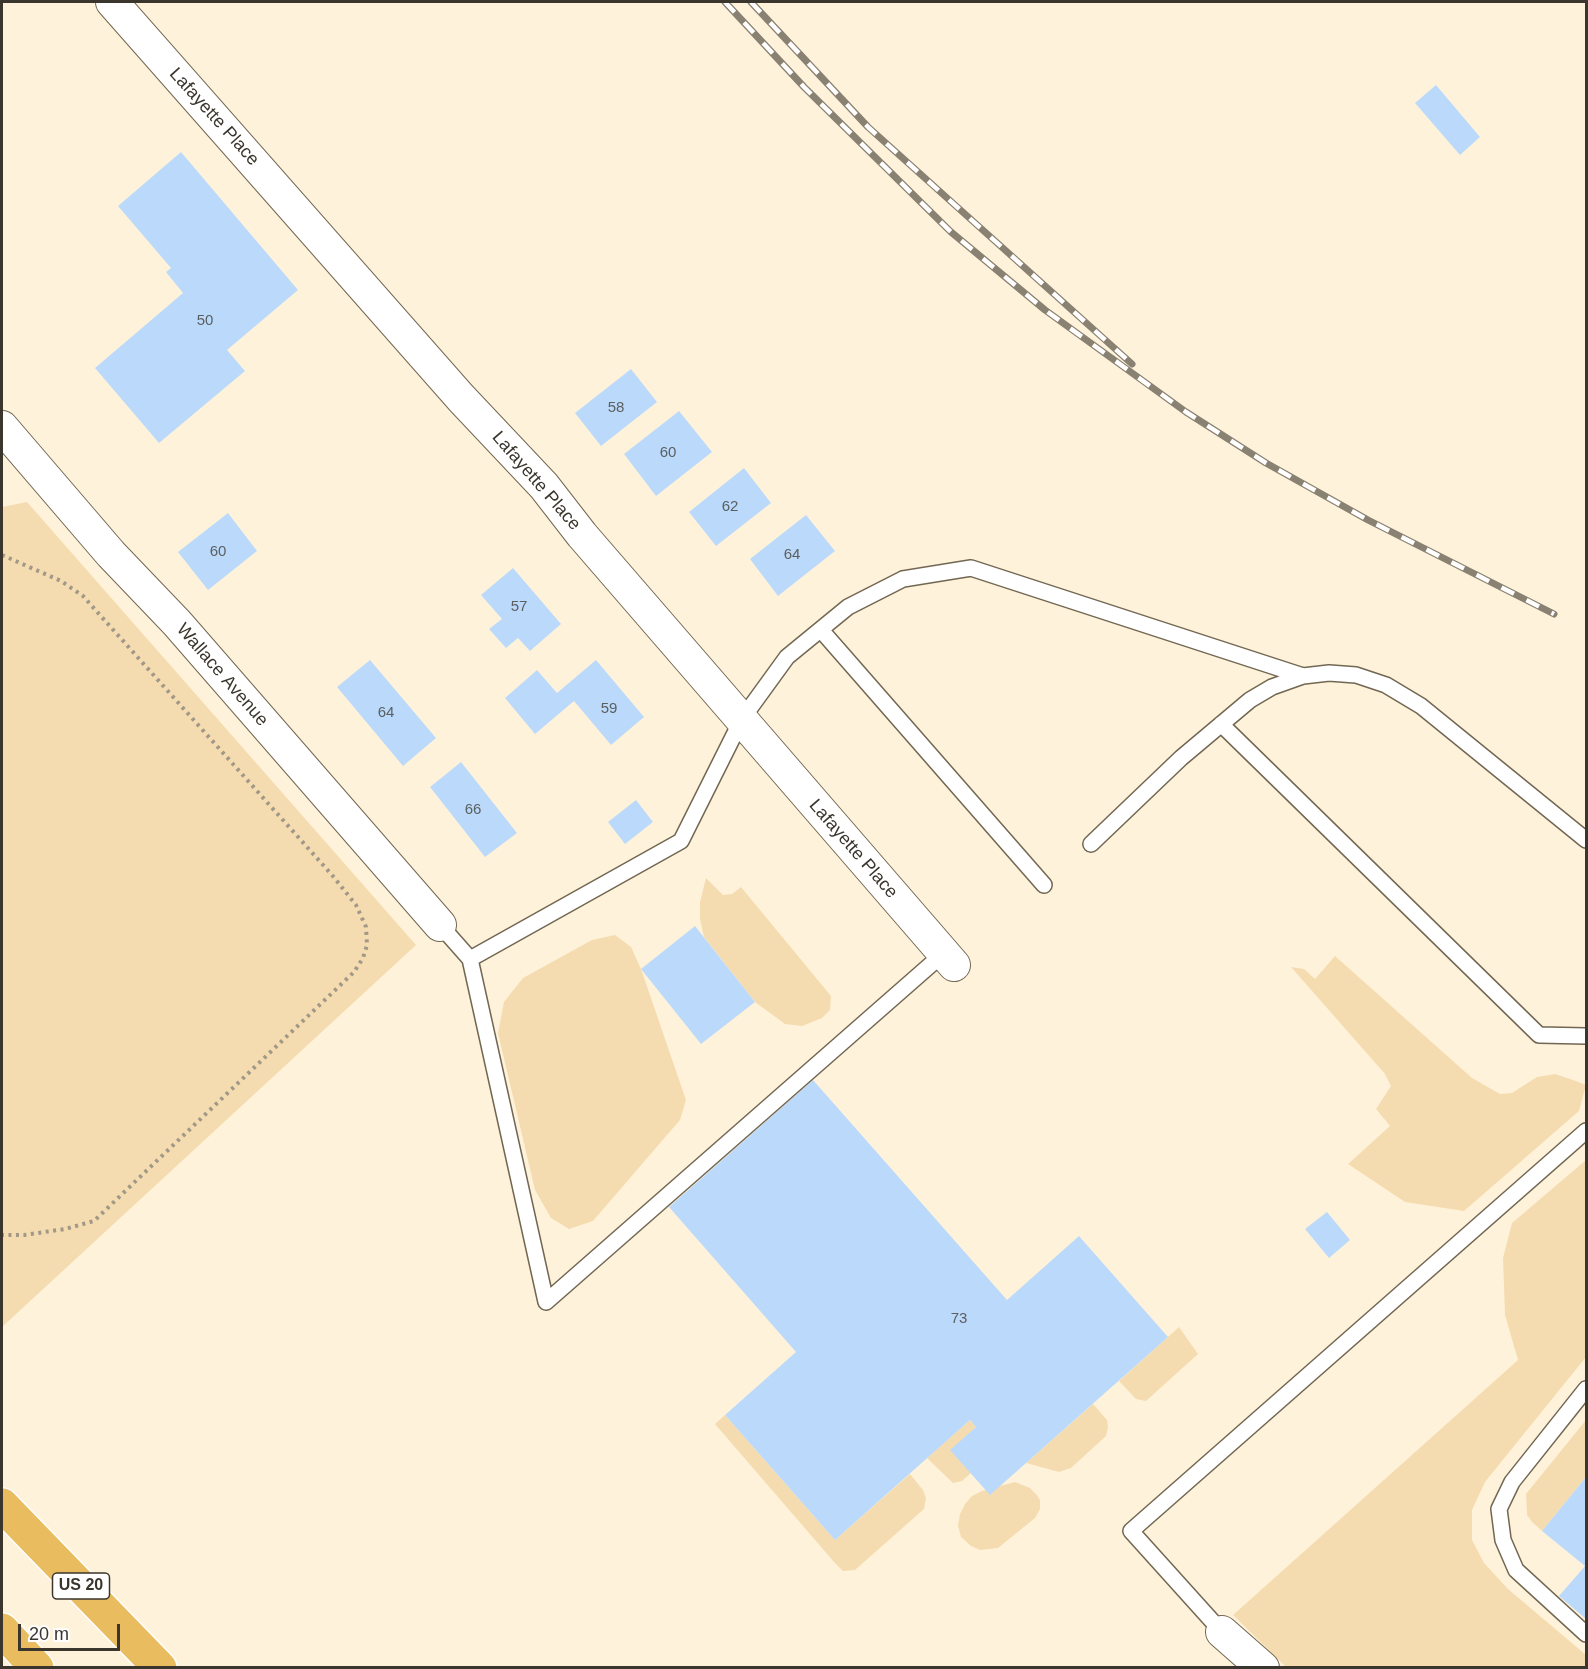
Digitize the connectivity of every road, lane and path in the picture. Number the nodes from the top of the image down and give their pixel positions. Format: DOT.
graph roads {
  1 [pos="112,2"];
  2 [pos="2,429"];
  3 [pos="2,555"];
  4 [pos="821,630"];
  5 [pos="1303,676"];
  6 [pos="742,719"];
  7 [pos="1221,724"];
  8 [pos="1587,840"];
  9 [pos="1091,844"];
  10 [pos="1044,885"];
  11 [pos="440,924"];
  12 [pos="470,959"];
  13 [pos="949,959"];
  14 [pos="1587,1036"];
  15 [pos="1587,1131"];
  16 [pos="2,1235"];
  17 [pos="1587,1389"];
  18 [pos="2,1505"];
  19 [pos="2,1630"];
  20 [pos="1222,1632"];
  21 [pos="1587,1634"];
  22 [pos="37,1668"];
  23 [pos="160,1668"];
  24 [pos="1263,1668"];
  1 -- 6 [label="street, Lafayette Place"];
  2 -- 11 [label="street, Wallace Avenue"];
  3 -- 16 [label="path"];
  4 -- 5 [label="lane"];
  4 -- 6 [label="lane"];
  4 -- 10 [label="lane"];
  5 -- 7 [label="lane"];
  5 -- 8 [label="lane"];
  6 -- 12 [label="lane"];
  6 -- 13 [label="street, Lafayette Place"];
  7 -- 9 [label="lane"];
  7 -- 14 [label="lane"];
  11 -- 12 [label="lane"];
  12 -- 13 [label="lane"];
  15 -- 20 [label="lane"];
  17 -- 21 [label="lane"];
  18 -- 23 [label="highway, US 20"];
  19 -- 22 [label="highway"];
  20 -- 24 [label="street"];
}
